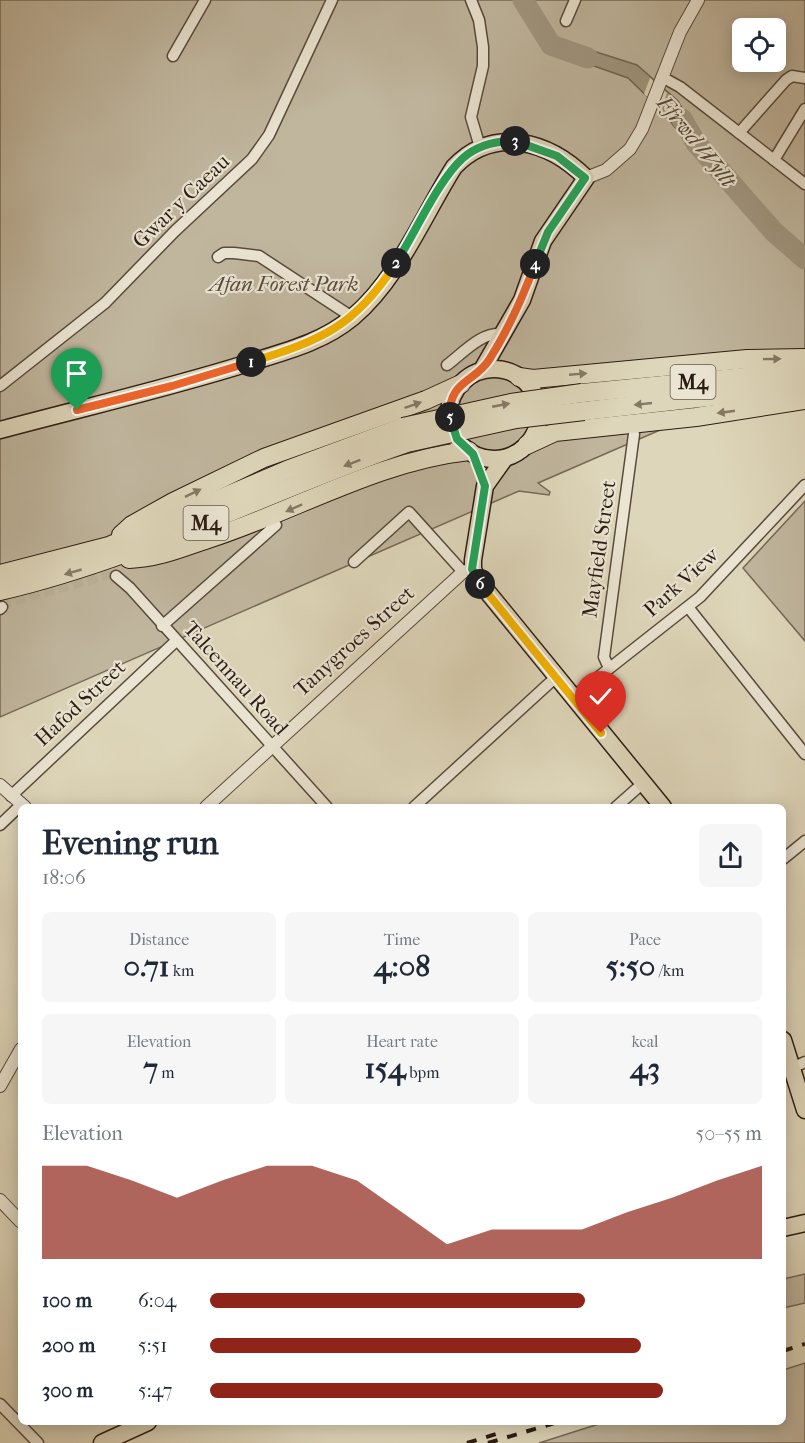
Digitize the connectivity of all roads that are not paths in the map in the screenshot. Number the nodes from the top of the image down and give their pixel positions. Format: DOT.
graph roads {
  1 [pos="205,0"];
  2 [pos="332,0"];
  3 [pos="471,0"];
  4 [pos="575,0"];
  5 [pos="698,0"];
  6 [pos="566,21"];
  7 [pos="173,56"];
  8 [pos="805,78"];
  9 [pos="661,81"];
  10 [pos="805,109"];
  11 [pos="739,133"];
  12 [pos="480,147"];
  13 [pos="774,160"];
  14 [pos="585,178"];
  15 [pos="805,184"];
  16 [pos="218,257"];
  17 [pos="352,317"];
  18 [pos="502,337"];
  19 [pos="805,358"];
  20 [pos="447,365"];
  21 [pos="482,370"];
  22 [pos="805,371"];
  23 [pos="514,374"];
  24 [pos="461,384"];
  25 [pos="0,386"];
  26 [pos="805,386"];
  27 [pos="805,400"];
  28 [pos="583,402"];
  29 [pos="0,430"];
  30 [pos="634,434"];
  31 [pos="527,445"];
  32 [pos="471,452"];
  33 [pos="505,458"];
  34 [pos="805,485"];
  35 [pos="485,486"];
  36 [pos="276,525"];
  37 [pos="112,561"];
  38 [pos="354,562"];
  39 [pos="468,570"];
  40 [pos="0,574"];
  41 [pos="1,602"];
  42 [pos="688,608"];
  43 [pos="162,626"];
  44 [pos="176,641"];
  45 [pos="609,668"];
  46 [pos="556,677"];
  47 [pos="573,697"];
  48 [pos="272,746"];
  49 [pos="805,754"];
  50 [pos="643,783"];
  51 [pos="0,784"];
  52 [pos="11,796"];
  53 [pos="21,804"];
  54 [pos="209,804"];
  55 [pos="324,804"];
  56 [pos="417,804"];
  57 [pos="619,804"];
  58 [pos="660,804"];
  59 [pos="18,810"];
  60 [pos="0,825"];
  61 [pos="805,841"];
  62 [pos="786,857"];
  63 [pos="786,1048"];
  64 [pos="18,1054"];
  65 [pos="793,1067"];
  66 [pos="0,1086"];
  67 [pos="805,1110"];
  68 [pos="0,1200"];
  69 [pos="18,1219"];
  70 [pos="805,1223"];
  71 [pos="786,1227"];
  72 [pos="0,1404"];
  73 [pos="18,1422"];
  74 [pos="20,1425"];
  75 [pos="141,1425"];
  76 [pos="38,1443"];
  77 [pos="102,1443"];
  1 -- 7 [label="street"];
  2 -- 25 [label="street, Gwar y Caeau"];
  3 -- 12 [label="street"];
  4 -- 6 [label="street"];
  5 -- 9 [label="street"];
  8 -- 11 [label="street"];
  9 -- 11 [label="street"];
  9 -- 14 [label="street"];
  10 -- 13 [label="street"];
  11 -- 13 [label="street"];
  12 -- 14 [label="main road"];
  12 -- 17 [label="main road"];
  13 -- 15 [label="street"];
  14 -- 18 [label="main road"];
  16 -- 17 [label="street"];
  17 -- 29 [label="main road"];
  18 -- 20 [label="street"];
  18 -- 21 [label="main road"];
  18 -- 23 [label="main road"];
  23 -- 19 [label="highway, one-way"];
  21 -- 23 [label="main road"];
  21 -- 24 [label="main road"];
  22 -- 28 [label="highway, M4"];
  23 -- 31 [label="main road"];
  24 -- 32 [label="main road"];
  37 -- 24 [label="highway, one-way"];
  26 -- 28 [label="highway, M4, one-way"];
  27 -- 31 [label="highway, one-way"];
  28 -- 37 [label="highway, M4, bridge"];
  30 -- 45 [label="street, Mayfield Street"];
  31 -- 33 [label="main road"];
  32 -- 33 [label="main road"];
  32 -- 35 [label="main road"];
  32 -- 37 [label="highway, one-way"];
  33 -- 35 [label="main road"];
  34 -- 42 [label="street, Park View"];
  35 -- 39 [label="main road"];
  36 -- 43 [label="street"];
  37 -- 40 [label="highway, M4"];
  37 -- 41 [label="highway, M4, one-way"];
  37 -- 43 [label="street, Talcennau Road"];
  38 -- 39 [label="street"];
  39 -- 46 [label="main road"];
  39 -- 48 [label="street, Tanygroes Street"];
  42 -- 45 [label="street, Park View"];
  42 -- 49 [label="street"];
  43 -- 44 [label="street, Talcennau Road"];
  44 -- 48 [label="street, Talcennau Road"];
  44 -- 52 [label="street, Hafod Street"];
  45 -- 47 [label="street, Park View"];
  46 -- 47 [label="main road"];
  46 -- 56 [label="street"];
  47 -- 50 [label="main road"];
  48 -- 54 [label="street, Tanygroes Street"];
  48 -- 55 [label="street, Talcennau Road"];
  50 -- 57 [label="street"];
  50 -- 58 [label="main road"];
  51 -- 52 [label="street"];
  52 -- 53 [label="street"];
  59 -- 60 [label="street"];
  61 -- 62 [label="street"];
  63 -- 65 [label="main road"];
  64 -- 66 [label="street"];
  65 -- 67 [label="main road"];
  68 -- 69 [label="street"];
  70 -- 71 [label="main road"];
  72 -- 73 [label="street"];
  74 -- 76 [label="street"];
  75 -- 77 [label="main road"];
}
